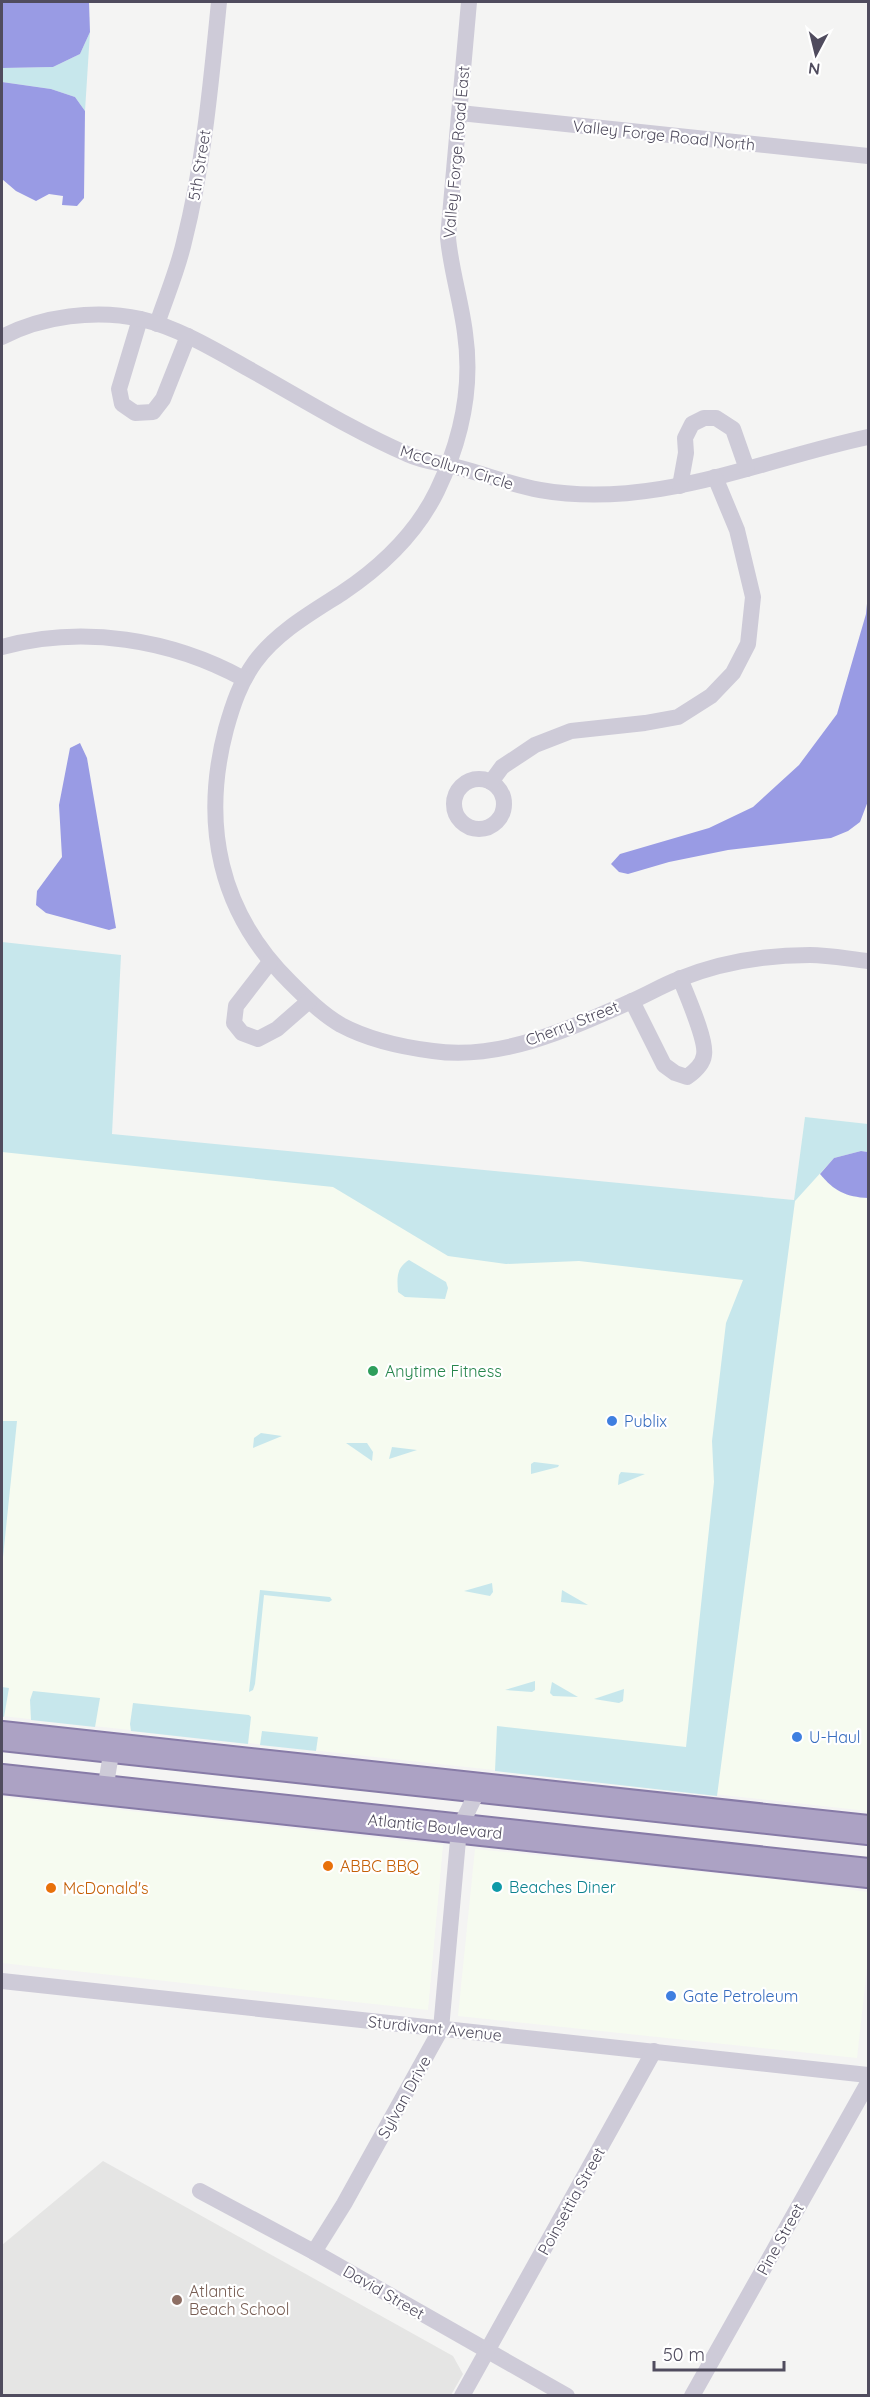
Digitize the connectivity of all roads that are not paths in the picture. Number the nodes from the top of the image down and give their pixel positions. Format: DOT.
graph roads {
  1 [pos="219,2"];
  2 [pos="469,2"];
  3 [pos="460,112"];
  4 [pos="868,156"];
  5 [pos="140,319"];
  6 [pos="158,324"];
  7 [pos="188,336"];
  8 [pos="2,337"];
  9 [pos="868,437"];
  10 [pos="447,465"];
  11 [pos="747,469"];
  12 [pos="715,477"];
  13 [pos="680,486"];
  14 [pos="2,647"];
  15 [pos="244,679"];
  16 [pos="491,782"];
  17 [pos="270,962"];
  18 [pos="868,962"];
  19 [pos="680,978"];
  20 [pos="309,1001"];
  21 [pos="632,1001"];
  22 [pos="2,1736"];
  23 [pos="112,1748"];
  24 [pos="2,1779"];
  25 [pos="479,1788"];
  26 [pos="105,1790"];
  27 [pos="459,1829"];
  28 [pos="868,1830"];
  29 [pos="868,1858"];
  30 [pos="767,1862"];
  31 [pos="868,1873"];
  32 [pos="2,1981"];
  33 [pos="441,2029"];
  34 [pos="654,2051"];
  35 [pos="868,2075"];
  36 [pos="868,2083"];
  37 [pos="200,2191"];
  38 [pos="314,2253"];
  39 [pos="488,2350"];
  40 [pos="462,2396"];
  41 [pos="567,2396"];
  42 [pos="692,2396"];
  1 -- 6 [label="street, 5th Street"];
  2 -- 3 [label="street, Valley Forge Road East"];
  3 -- 4 [label="street, Valley Forge Road North"];
  3 -- 10 [label="street, Valley Forge Road East"];
  5 -- 6 [label="street, McCollum Circle"];
  5 -- 7 [label="street"];
  5 -- 8 [label="street, McCollum Circle"];
  6 -- 7 [label="street, McCollum Circle"];
  7 -- 10 [label="street, McCollum Circle"];
  9 -- 11 [label="street, McCollum Circle"];
  10 -- 13 [label="street, McCollum Circle"];
  10 -- 15 [label="street, Valley Forge Road East"];
  11 -- 12 [label="street, McCollum Circle"];
  11 -- 13 [label="street"];
  12 -- 13 [label="street, McCollum Circle"];
  12 -- 16 [label="street"];
  14 -- 15 [label="street"];
  15 -- 17 [label="street, Cherry Street"];
  17 -- 20 [label="street, Cherry Street"];
  17 -- 20 [label="street"];
  18 -- 19 [label="street, Cherry Street"];
  19 -- 21 [label="street, Cherry Street"];
  19 -- 21 [label="street, Cherry Street"];
  20 -- 21 [label="street, Cherry Street"];
  22 -- 23 [label="highway"];
  23 -- 25 [label="highway"];
  23 -- 26 [label="street"];
  24 -- 26 [label="highway, Atlantic Boulevard"];
  25 -- 27 [label="street, Sylvan Drive"];
  25 -- 28 [label="highway"];
  26 -- 27 [label="highway, Atlantic Boulevard"];
  27 -- 30 [label="highway, Atlantic Boulevard"];
  27 -- 33 [label="street, Sylvan Drive"];
  29 -- 30 [label="highway"];
  30 -- 31 [label="highway, Atlantic Boulevard"];
  32 -- 33 [label="street, Sturdivant Avenue"];
  33 -- 34 [label="street, Sturdivant Avenue"];
  33 -- 38 [label="street, Sylvan Drive"];
  34 -- 35 [label="street, Sturdivant Avenue"];
  34 -- 39 [label="street, Poinsettia Street"];
  36 -- 42 [label="street, Pine Street"];
  37 -- 38 [label="street, David Street"];
  38 -- 39 [label="street, David Street"];
  39 -- 40 [label="street, Poinsettia Street"];
  39 -- 41 [label="street, David Street"];
}
